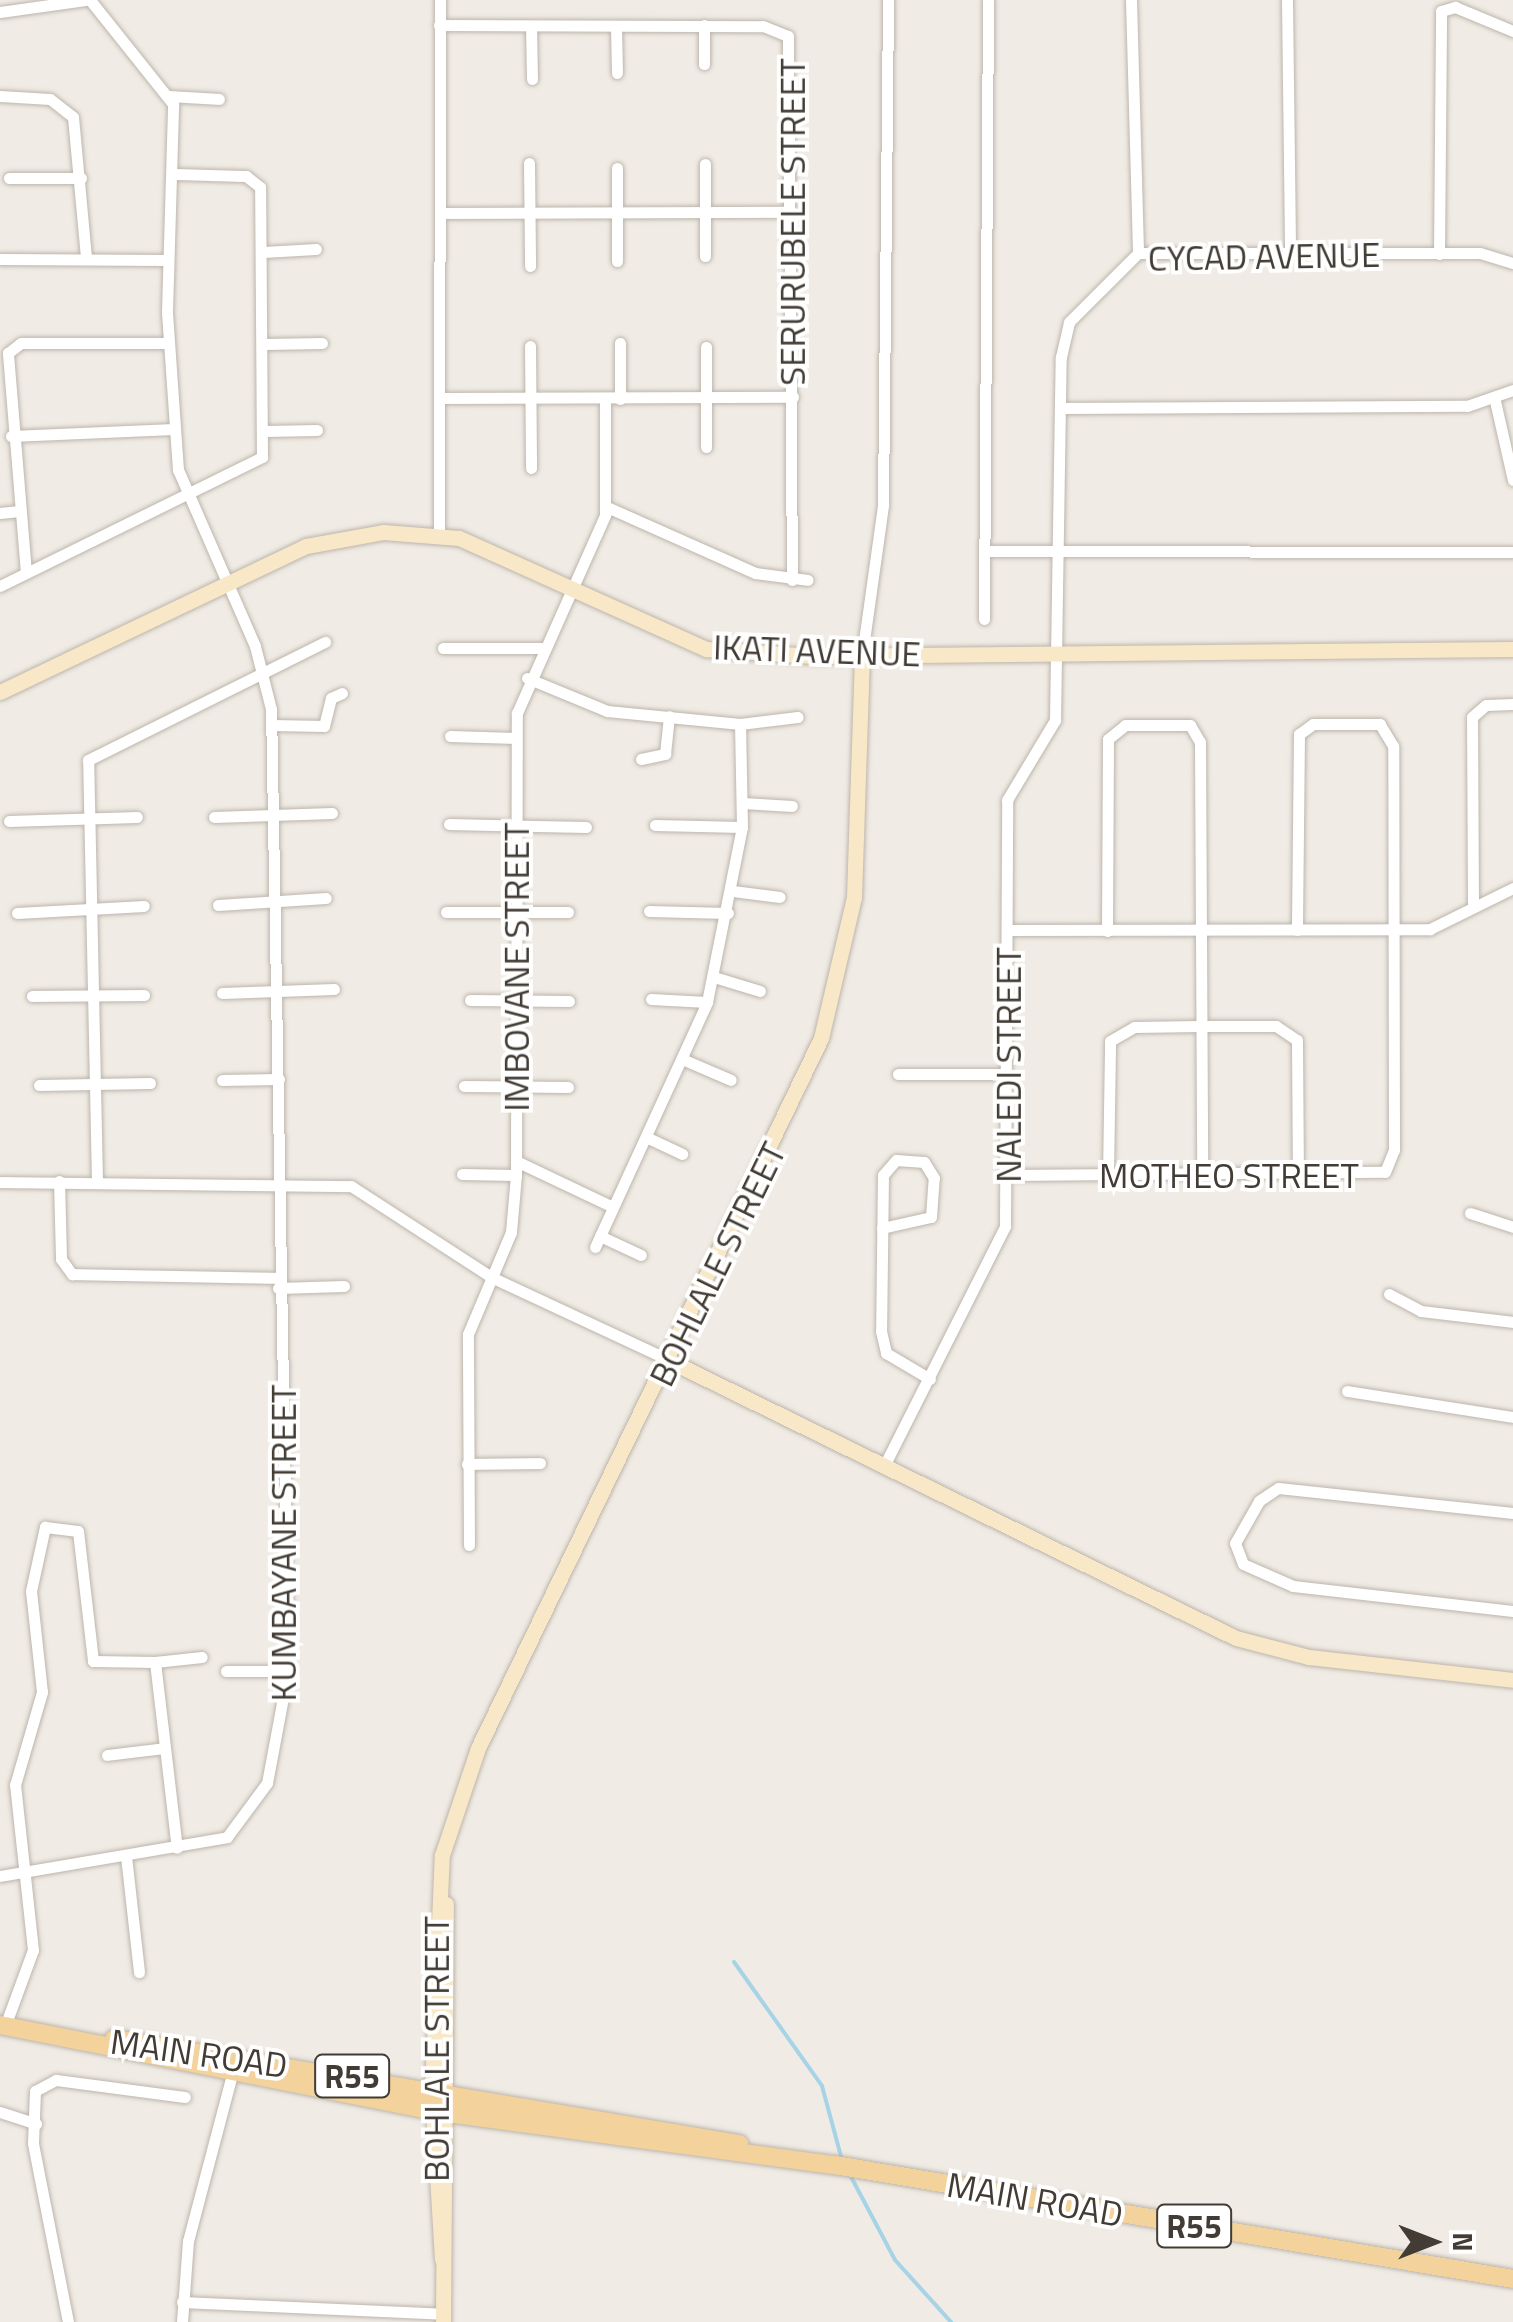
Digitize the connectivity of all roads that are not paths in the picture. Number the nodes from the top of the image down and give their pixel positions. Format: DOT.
graph roads {
  1 [pos="88,0"];
  2 [pos="440,0"];
  3 [pos="888,0"];
  4 [pos="988,0"];
  5 [pos="1132,0"];
  6 [pos="1287,0"];
  7 [pos="1444,5"];
  8 [pos="0,12"];
  9 [pos="439,25"];
  10 [pos="704,25"];
  11 [pos="531,26"];
  12 [pos="616,26"];
  13 [pos="1513,30"];
  14 [pos="704,64"];
  15 [pos="617,74"];
  16 [pos="532,78"];
  17 [pos="0,96"];
  18 [pos="170,96"];
  19 [pos="219,99"];
  20 [pos="529,163"];
  21 [pos="705,164"];
  22 [pos="617,168"];
  23 [pos="172,174"];
  24 [pos="9,178"];
  25 [pos="81,178"];
  26 [pos="617,212"];
  27 [pos="705,212"];
  28 [pos="791,212"];
  29 [pos="441,213"];
  30 [pos="529,213"];
  31 [pos="316,250"];
  32 [pos="263,252"];
  33 [pos="1138,253"];
  34 [pos="1439,254"];
  35 [pos="1290,255"];
  36 [pos="705,256"];
  37 [pos="86,258"];
  38 [pos="0,260"];
  39 [pos="168,260"];
  40 [pos="617,261"];
  41 [pos="1513,263"];
  42 [pos="530,266"];
  43 [pos="0,340"];
  44 [pos="168,342"];
  45 [pos="322,343"];
  46 [pos="620,343"];
  47 [pos="265,344"];
  48 [pos="530,346"];
  49 [pos="706,347"];
  50 [pos="11,349"];
  51 [pos="1513,390"];
  52 [pos="793,397"];
  53 [pos="443,398"];
  54 [pos="530,398"];
  55 [pos="705,398"];
  56 [pos="605,399"];
  57 [pos="620,399"];
  58 [pos="1495,401"];
  59 [pos="1061,408"];
  60 [pos="5,422"];
  61 [pos="174,429"];
  62 [pos="317,430"];
  63 [pos="265,432"];
  64 [pos="11,436"];
  65 [pos="706,447"];
  66 [pos="531,468"];
  67 [pos="1513,480"];
  68 [pos="186,495"];
  69 [pos="606,507"];
  70 [pos="20,510"];
  71 [pos="0,513"];
  72 [pos="439,532"];
  73 [pos="987,550"];
  74 [pos="1513,552"];
  75 [pos="1059,555"];
  76 [pos="26,573"];
  77 [pos="792,580"];
  78 [pos="808,580"];
  79 [pos="229,583"];
  80 [pos="0,586"];
  81 [pos="568,590"];
  82 [pos="984,619"];
  83 [pos="325,642"];
  84 [pos="443,648"];
  85 [pos="541,648"];
  86 [pos="1513,649"];
  87 [pos="1057,650"];
  88 [pos="862,655"];
  89 [pos="264,672"];
  90 [pos="527,678"];
  91 [pos="0,692"];
  92 [pos="342,693"];
  93 [pos="1513,704"];
  94 [pos="669,716"];
  95 [pos="798,717"];
  96 [pos="740,724"];
  97 [pos="272,725"];
  98 [pos="450,736"];
  99 [pos="516,738"];
  100 [pos="642,759"];
  101 [pos="743,803"];
  102 [pos="792,806"];
  103 [pos="332,813"];
  104 [pos="274,814"];
  105 [pos="214,817"];
  106 [pos="137,818"];
  107 [pos="86,820"];
  108 [pos="9,821"];
  109 [pos="450,824"];
  110 [pos="518,824"];
  111 [pos="655,825"];
  112 [pos="586,827"];
  113 [pos="742,827"];
  114 [pos="1513,888"];
  115 [pos="732,891"];
  116 [pos="780,897"];
  117 [pos="326,898"];
  118 [pos="276,902"];
  119 [pos="218,905"];
  120 [pos="1473,905"];
  121 [pos="144,906"];
  122 [pos="88,908"];
  123 [pos="17,912"];
  124 [pos="446,912"];
  125 [pos="568,912"];
  126 [pos="649,912"];
  127 [pos="517,913"];
  128 [pos="728,913"];
  129 [pos="1009,930"];
  130 [pos="1202,930"];
  131 [pos="1297,930"];
  132 [pos="1392,930"];
  133 [pos="1107,931"];
  134 [pos="714,977"];
  135 [pos="334,989"];
  136 [pos="278,991"];
  137 [pos="760,991"];
  138 [pos="222,994"];
  139 [pos="91,995"];
  140 [pos="144,995"];
  141 [pos="32,996"];
  142 [pos="515,999"];
  143 [pos="651,999"];
  144 [pos="470,1000"];
  145 [pos="570,1000"];
  146 [pos="707,1002"];
  147 [pos="1200,1026"];
  148 [pos="682,1060"];
  149 [pos="898,1074"];
  150 [pos="1006,1074"];
  151 [pos="279,1079"];
  152 [pos="222,1080"];
  153 [pos="731,1080"];
  154 [pos="94,1083"];
  155 [pos="150,1083"];
  156 [pos="39,1086"];
  157 [pos="464,1086"];
  158 [pos="568,1086"];
  159 [pos="514,1088"];
  160 [pos="646,1136"];
  161 [pos="682,1154"];
  162 [pos="516,1161"];
  163 [pos="462,1174"];
  164 [pos="1008,1174"];
  165 [pos="516,1175"];
  166 [pos="1108,1175"];
  167 [pos="1202,1175"];
  168 [pos="1298,1176"];
  169 [pos="0,1182"];
  170 [pos="59,1182"];
  171 [pos="97,1182"];
  172 [pos="281,1183"];
  173 [pos="613,1207"];
  174 [pos="1470,1213"];
  175 [pos="1513,1227"];
  176 [pos="882,1228"];
  177 [pos="641,1255"];
  178 [pos="491,1277"];
  179 [pos="278,1283"];
  180 [pos="344,1286"];
  181 [pos="1389,1294"];
  182 [pos="1513,1322"];
  183 [pos="670,1360"];
  184 [pos="930,1379"];
  185 [pos="1347,1391"];
  186 [pos="1513,1417"];
  187 [pos="540,1463"];
  188 [pos="467,1464"];
  189 [pos="884,1466"];
  190 [pos="1513,1513"];
  191 [pos="469,1546"];
  192 [pos="1513,1611"];
  193 [pos="202,1657"];
  194 [pos="154,1662"];
  195 [pos="226,1671"];
  196 [pos="288,1671"];
  197 [pos="1513,1680"];
  198 [pos="165,1748"];
  199 [pos="108,1755"];
  200 [pos="177,1848"];
  201 [pos="126,1856"];
  202 [pos="21,1874"];
  203 [pos="0,1876"];
  204 [pos="139,1972"];
  205 [pos="3,2026"];
  206 [pos="76,2038"];
  207 [pos="232,2075"];
  208 [pos="439,2090"];
  209 [pos="185,2097"];
  210 [pos="439,2111"];
  211 [pos="0,2112"];
  212 [pos="36,2124"];
  213 [pos="793,2159"];
  214 [pos="1513,2280"];
  215 [pos="182,2302"];
  216 [pos="268,2317"];
  217 [pos="443,2318"];
  218 [pos="68,2322"];
  219 [pos="182,2322"];
  1 -- 8 [label="street"];
  1 -- 18 [label="street"];
  2 -- 9 [label="street"];
  3 -- 88 [label="street"];
  4 -- 73 [label="street"];
  5 -- 33 [label="street"];
  6 -- 35 [label="street"];
  7 -- 13 [label="street"];
  7 -- 34 [label="street"];
  9 -- 11 [label="street, SERURUBELE STREET"];
  9 -- 29 [label="street"];
  10 -- 12 [label="street, SERURUBELE STREET"];
  10 -- 14 [label="street"];
  10 -- 28 [label="street, SERURUBELE STREET"];
  11 -- 12 [label="street, SERURUBELE STREET"];
  11 -- 16 [label="street"];
  12 -- 15 [label="street"];
  17 -- 25 [label="street"];
  18 -- 19 [label="street"];
  18 -- 23 [label="street, KUMBAYANE STREET"];
  20 -- 30 [label="street"];
  21 -- 27 [label="street"];
  22 -- 26 [label="street"];
  23 -- 32 [label="street"];
  23 -- 39 [label="street, KUMBAYANE STREET"];
  24 -- 25 [label="street"];
  25 -- 37 [label="street"];
  26 -- 27 [label="street"];
  26 -- 30 [label="street"];
  26 -- 40 [label="street"];
  27 -- 28 [label="street"];
  27 -- 36 [label="street"];
  28 -- 52 [label="street, SERURUBELE STREET"];
  29 -- 30 [label="street"];
  29 -- 53 [label="street"];
  30 -- 42 [label="street"];
  31 -- 32 [label="street"];
  32 -- 47 [label="street"];
  33 -- 35 [label="street, CYCAD AVENUE"];
  33 -- 59 [label="street, CYCAD AVENUE"];
  34 -- 35 [label="street, CYCAD AVENUE"];
  34 -- 41 [label="street, CYCAD AVENUE"];
  37 -- 38 [label="street"];
  37 -- 39 [label="street"];
  39 -- 44 [label="street, KUMBAYANE STREET"];
  43 -- 50 [label="street"];
  44 -- 50 [label="street"];
  44 -- 61 [label="street, KUMBAYANE STREET"];
  45 -- 47 [label="street"];
  46 -- 57 [label="street"];
  47 -- 63 [label="street"];
  48 -- 54 [label="street"];
  49 -- 55 [label="street"];
  50 -- 60 [label="street"];
  51 -- 58 [label="street"];
  52 -- 55 [label="street"];
  52 -- 77 [label="street, SERURUBELE STREET"];
  53 -- 54 [label="street"];
  53 -- 72 [label="street"];
  54 -- 56 [label="street"];
  54 -- 66 [label="street"];
  55 -- 57 [label="street"];
  55 -- 65 [label="street"];
  56 -- 57 [label="street"];
  56 -- 69 [label="street, IMBOVANE STREET"];
  58 -- 59 [label="street"];
  58 -- 67 [label="street"];
  59 -- 75 [label="street, CYCAD AVENUE"];
  60 -- 64 [label="street"];
  61 -- 64 [label="street"];
  61 -- 68 [label="street, KUMBAYANE STREET"];
  62 -- 63 [label="street"];
  63 -- 68 [label="street"];
  64 -- 70 [label="street"];
  68 -- 76 [label="street"];
  68 -- 79 [label="street, KUMBAYANE STREET"];
  69 -- 77 [label="street"];
  69 -- 81 [label="street, IMBOVANE STREET"];
  70 -- 71 [label="street"];
  70 -- 76 [label="street"];
  72 -- 79 [label="street, IKATI AVENUE"];
  72 -- 81 [label="street, IKATI AVENUE"];
  73 -- 75 [label="street"];
  73 -- 82 [label="street"];
  74 -- 75 [label="street"];
  75 -- 87 [label="street, CYCAD AVENUE"];
  76 -- 80 [label="street"];
  77 -- 78 [label="street"];
  79 -- 89 [label="street, KUMBAYANE STREET"];
  79 -- 91 [label="street, IKATI AVENUE"];
  81 -- 85 [label="street, IMBOVANE STREET"];
  81 -- 88 [label="street, IKATI AVENUE"];
  83 -- 89 [label="street"];
  84 -- 85 [label="street"];
  85 -- 90 [label="street, IMBOVANE STREET"];
  86 -- 87 [label="street, IKATI AVENUE"];
  87 -- 88 [label="street, IKATI AVENUE"];
  87 -- 129 [label="street, NALEDI STREET"];
  88 -- 183 [label="street, BOHLALE STREET"];
  89 -- 97 [label="street, KUMBAYANE STREET"];
  89 -- 107 [label="street"];
  90 -- 94 [label="street"];
  90 -- 99 [label="street, IMBOVANE STREET"];
  92 -- 97 [label="street"];
  93 -- 120 [label="street"];
  94 -- 96 [label="street"];
  94 -- 100 [label="street"];
  95 -- 96 [label="street"];
  96 -- 101 [label="street"];
  97 -- 104 [label="street, KUMBAYANE STREET"];
  98 -- 99 [label="street"];
  99 -- 110 [label="street, IMBOVANE STREET"];
  101 -- 102 [label="street"];
  101 -- 113 [label="street"];
  103 -- 104 [label="street"];
  104 -- 105 [label="street"];
  104 -- 118 [label="street, KUMBAYANE STREET"];
  106 -- 107 [label="street"];
  107 -- 108 [label="street"];
  107 -- 122 [label="street"];
  109 -- 110 [label="street"];
  110 -- 112 [label="street"];
  110 -- 127 [label="street, IMBOVANE STREET"];
  111 -- 113 [label="street"];
  113 -- 115 [label="street"];
  114 -- 120 [label="street"];
  115 -- 116 [label="street"];
  115 -- 128 [label="street"];
  117 -- 118 [label="street"];
  118 -- 119 [label="street"];
  118 -- 136 [label="street, KUMBAYANE STREET"];
  120 -- 132 [label="street"];
  121 -- 122 [label="street"];
  122 -- 123 [label="street"];
  122 -- 139 [label="street"];
  124 -- 127 [label="street"];
  125 -- 127 [label="street"];
  126 -- 128 [label="street"];
  127 -- 142 [label="street, IMBOVANE STREET"];
  128 -- 134 [label="street"];
  129 -- 133 [label="street"];
  129 -- 150 [label="street, NALEDI STREET"];
  130 -- 131 [label="street"];
  130 -- 133 [label="street"];
  130 -- 133 [label="street"];
  130 -- 147 [label="street"];
  131 -- 132 [label="street"];
  131 -- 132 [label="street, MOTHEO STREET"];
  132 -- 168 [label="street, MOTHEO STREET"];
  134 -- 137 [label="street"];
  134 -- 146 [label="street"];
  135 -- 136 [label="street"];
  136 -- 138 [label="street"];
  136 -- 151 [label="street, KUMBAYANE STREET"];
  139 -- 140 [label="street"];
  139 -- 141 [label="street"];
  139 -- 154 [label="street"];
  142 -- 144 [label="street"];
  142 -- 145 [label="street"];
  142 -- 159 [label="street, IMBOVANE STREET"];
  143 -- 146 [label="street"];
  146 -- 148 [label="street"];
  147 -- 166 [label="street"];
  147 -- 167 [label="street"];
  147 -- 168 [label="street"];
  148 -- 153 [label="street"];
  148 -- 160 [label="street"];
  149 -- 150 [label="street"];
  150 -- 164 [label="street, NALEDI STREET"];
  151 -- 152 [label="street"];
  151 -- 172 [label="street, KUMBAYANE STREET"];
  154 -- 155 [label="street"];
  154 -- 156 [label="street"];
  154 -- 171 [label="street"];
  157 -- 159 [label="street"];
  158 -- 159 [label="street"];
  159 -- 162 [label="street, IMBOVANE STREET"];
  160 -- 161 [label="street"];
  160 -- 173 [label="street"];
  162 -- 165 [label="street, IMBOVANE STREET"];
  162 -- 173 [label="street"];
  163 -- 165 [label="street"];
  164 -- 166 [label="street, MOTHEO STREET"];
  164 -- 184 [label="street, NALEDI STREET"];
  165 -- 178 [label="street, IMBOVANE STREET"];
  166 -- 167 [label="street, MOTHEO STREET"];
  167 -- 168 [label="street, MOTHEO STREET"];
  169 -- 170 [label="street"];
  170 -- 171 [label="street"];
  170 -- 179 [label="street"];
  171 -- 172 [label="street"];
  172 -- 178 [label="street"];
  172 -- 179 [label="street, KUMBAYANE STREET"];
  173 -- 177 [label="street"];
  174 -- 175 [label="street"];
  176 -- 176 [label="street"];
  176 -- 184 [label="street"];
  178 -- 183 [label="street"];
  178 -- 188 [label="street, IMBOVANE STREET"];
  179 -- 180 [label="street"];
  179 -- 196 [label="street, KUMBAYANE STREET"];
  181 -- 182 [label="street"];
  183 -- 189 [label="street"];
  183 -- 208 [label="street, BOHLALE STREET"];
  184 -- 189 [label="street, NALEDI STREET"];
  185 -- 186 [label="street"];
  187 -- 188 [label="street"];
  188 -- 191 [label="street, IMBOVANE STREET"];
  189 -- 197 [label="street"];
  190 -- 192 [label="street"];
  193 -- 194 [label="street"];
  194 -- 198 [label="street"];
  194 -- 202 [label="street"];
  195 -- 196 [label="street"];
  196 -- 200 [label="street, KUMBAYANE STREET"];
  198 -- 199 [label="street"];
  198 -- 200 [label="street"];
  200 -- 201 [label="street, KUMBAYANE STREET"];
  201 -- 202 [label="street, KUMBAYANE STREET"];
  201 -- 204 [label="street"];
  202 -- 203 [label="street, KUMBAYANE STREET"];
  202 -- 205 [label="street"];
  205 -- 206 [label="main road, MAIN ROAD / R55"];
  206 -- 207 [label="main road, MAIN ROAD / R55"];
  206 -- 208 [label="main road, MAIN ROAD / R55"];
  207 -- 210 [label="main road, MAIN ROAD / R55"];
  207 -- 215 [label="street"];
  208 -- 210 [label="street, BOHLALE STREET"];
  208 -- 213 [label="main road, MAIN ROAD / R55"];
  209 -- 212 [label="street"];
  210 -- 213 [label="main road, MAIN ROAD / R55"];
  210 -- 217 [label="street, BOHLALE STREET"];
  211 -- 212 [label="street"];
  212 -- 218 [label="street"];
  213 -- 214 [label="main road, MAIN ROAD / R55"];
  215 -- 216 [label="street"];
  215 -- 219 [label="street"];
  216 -- 217 [label="street"];
}
